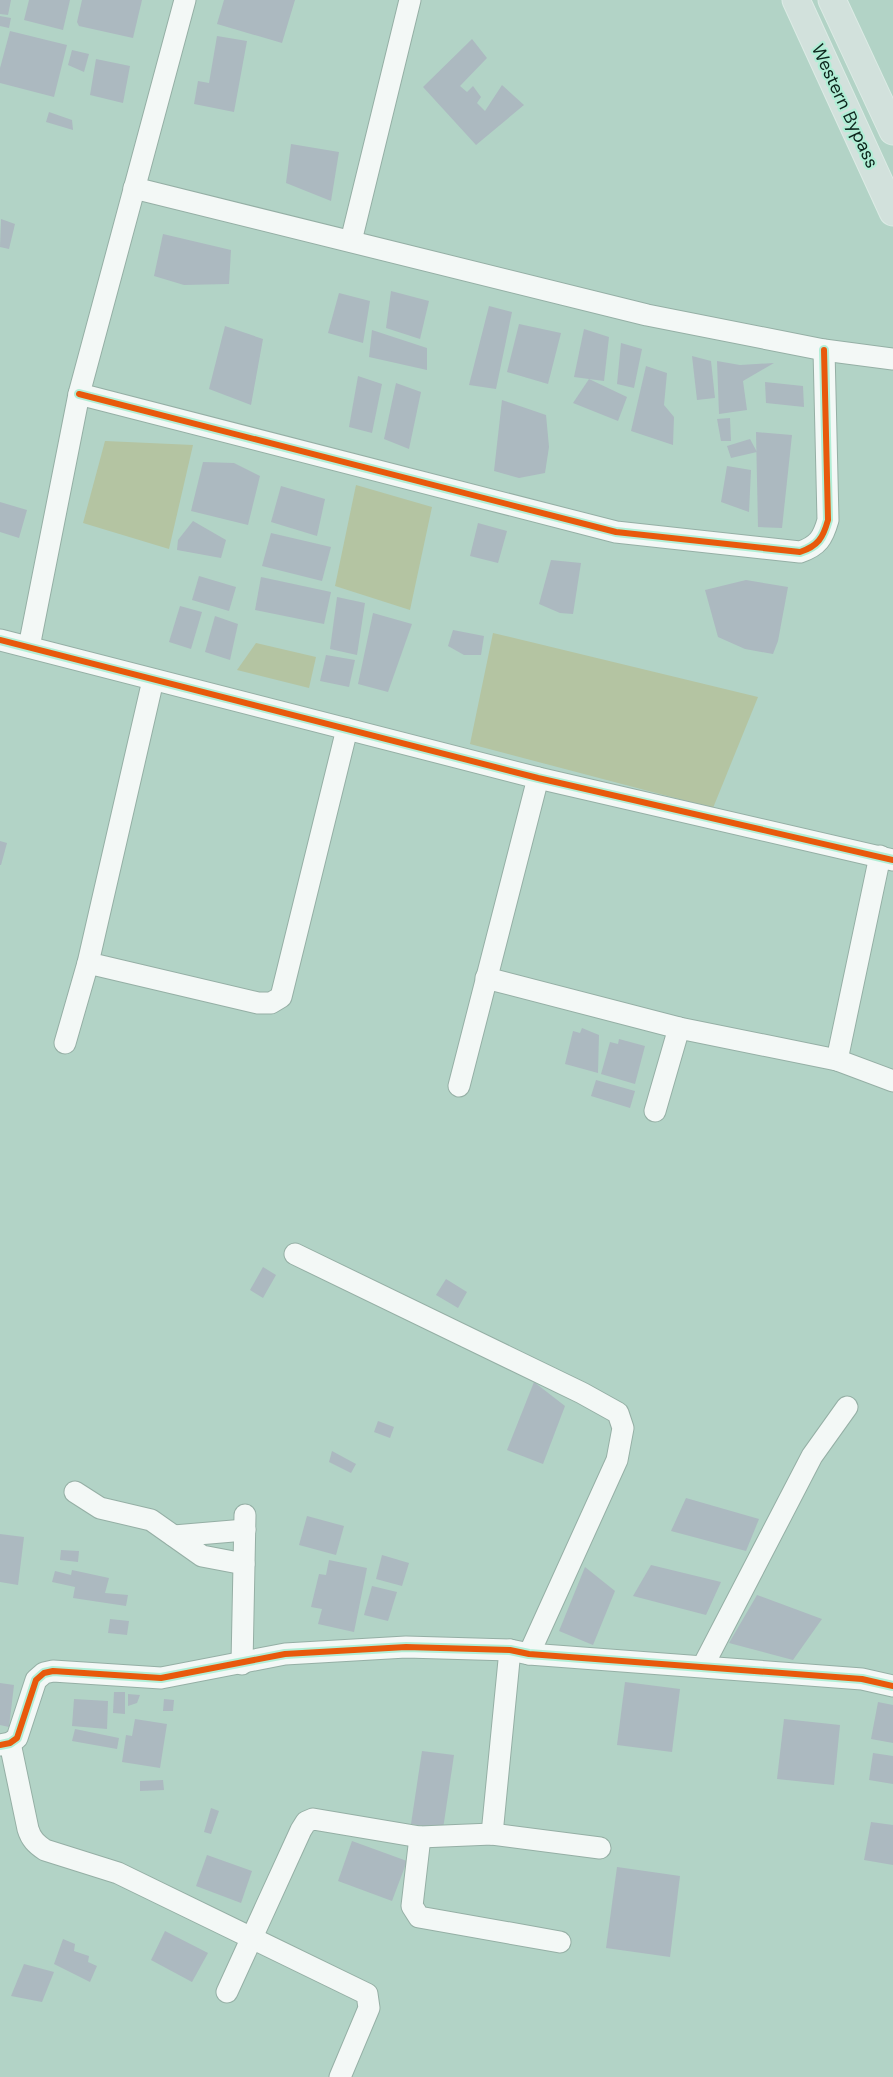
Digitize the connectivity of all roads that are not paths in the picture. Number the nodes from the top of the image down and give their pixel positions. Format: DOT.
graph roads {
  1 [pos="185,0"];
  2 [pos="410,0"];
  3 [pos="796,0"];
  4 [pos="832,0"];
  5 [pos="893,131"];
  6 [pos="134,188"];
  7 [pos="893,212"];
  8 [pos="351,241"];
  9 [pos="824,350"];
  10 [pos="893,359"];
  11 [pos="79,394"];
  12 [pos="0,640"];
  13 [pos="29,647"];
  14 [pos="153,680"];
  15 [pos="346,729"];
  16 [pos="538,778"];
  17 [pos="887,858"];
  18 [pos="88,963"];
  19 [pos="486,978"];
  20 [pos="679,1028"];
  21 [pos="65,1043"];
  22 [pos="837,1060"];
  23 [pos="893,1081"];
  24 [pos="459,1086"];
  25 [pos="655,1111"];
  26 [pos="295,1254"];
  27 [pos="847,1407"];
  28 [pos="75,1492"];
  29 [pos="174,1536"];
  30 [pos="244,1564"];
  31 [pos="520,1652"];
  32 [pos="242,1664"];
  33 [pos="703,1666"];
  34 [pos="893,1686"];
  35 [pos="5,1744"];
  36 [pos="492,1834"];
  37 [pos="420,1837"];
  38 [pos="600,1848"];
  39 [pos="250,1940"];
  40 [pos="560,1942"];
  41 [pos="227,1992"];
  42 [pos="340,2077"];
  1 -- 6 [label="street"];
  2 -- 8 [label="street"];
  3 -- 7 [label="main road, Western Bypass"];
  4 -- 5 [label="main road, Western Bypass"];
  6 -- 8 [label="street"];
  6 -- 11 [label="street"];
  8 -- 9 [label="street"];
  9 -- 10 [label="street"];
  9 -- 11 [label="street"];
  11 -- 13 [label="street"];
  12 -- 13 [label="street"];
  13 -- 14 [label="street"];
  14 -- 15 [label="street"];
  14 -- 18 [label="street"];
  15 -- 16 [label="street"];
  15 -- 18 [label="street"];
  16 -- 17 [label="street"];
  16 -- 19 [label="street"];
  17 -- 22 [label="street"];
  18 -- 21 [label="street"];
  19 -- 20 [label="street"];
  19 -- 24 [label="street"];
  20 -- 22 [label="street"];
  20 -- 25 [label="street"];
  22 -- 23 [label="street"];
  26 -- 31 [label="street"];
  27 -- 33 [label="street"];
  28 -- 29 [label="street"];
  29 -- 30 [label="street"];
  29 -- 30 [label="street"];
  30 -- 32 [label="street"];
  31 -- 32 [label="street"];
  31 -- 33 [label="street"];
  31 -- 36 [label="street"];
  32 -- 35 [label="street"];
  33 -- 34 [label="street"];
  35 -- 39 [label="street"];
  36 -- 37 [label="street"];
  36 -- 38 [label="street"];
  37 -- 39 [label="street"];
  37 -- 40 [label="street"];
  39 -- 41 [label="street"];
  39 -- 42 [label="street"];
}
